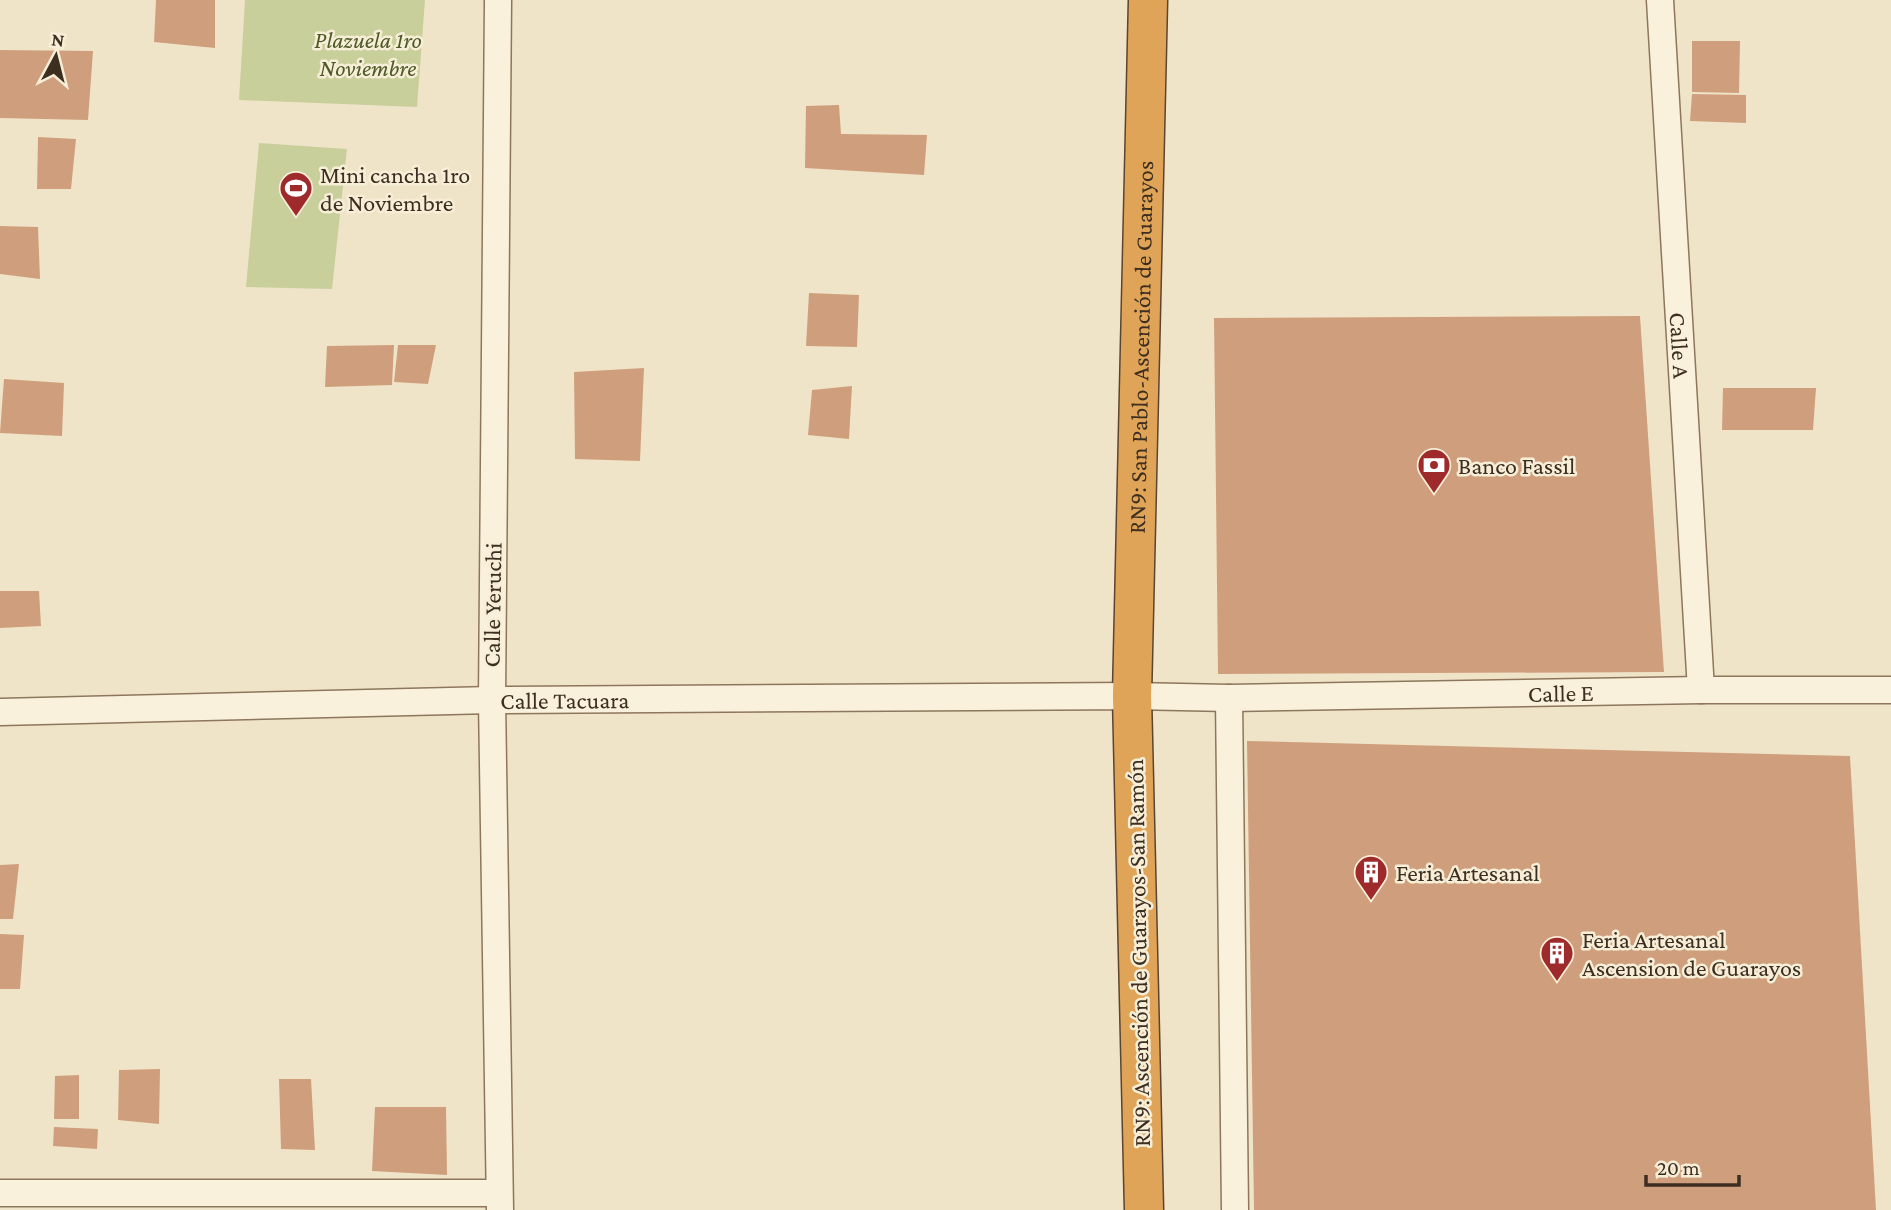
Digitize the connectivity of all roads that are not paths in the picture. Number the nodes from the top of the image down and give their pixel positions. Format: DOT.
graph roads {
  1 [pos="498,0"];
  2 [pos="1148,0"];
  3 [pos="1660,0"];
  4 [pos="1700,690"];
  5 [pos="1891,690"];
  6 [pos="1132,696"];
  7 [pos="1229,698"];
  8 [pos="492,700"];
  9 [pos="0,712"];
  10 [pos="0,1193"];
  11 [pos="500,1201"];
  12 [pos="1144,1210"];
  13 [pos="1235,1210"];
  1 -- 8 [label="street, Calle Yeruchi"];
  2 -- 6 [label="highway, RN9: San Pablo-Ascención de Guarayos"];
  3 -- 4 [label="street, Calle A"];
  4 -- 5 [label="street, Calle E"];
  4 -- 7 [label="street, Calle E"];
  6 -- 7 [label="street, Calle E"];
  6 -- 8 [label="street, Calle Tacuara"];
  6 -- 12 [label="highway, RN9: Ascención de Guarayos-San Ramón"];
  7 -- 13 [label="street"];
  8 -- 9 [label="street, Calle Tacuara"];
  8 -- 11 [label="street, Calle Yeruchi"];
  10 -- 11 [label="street"];
}
